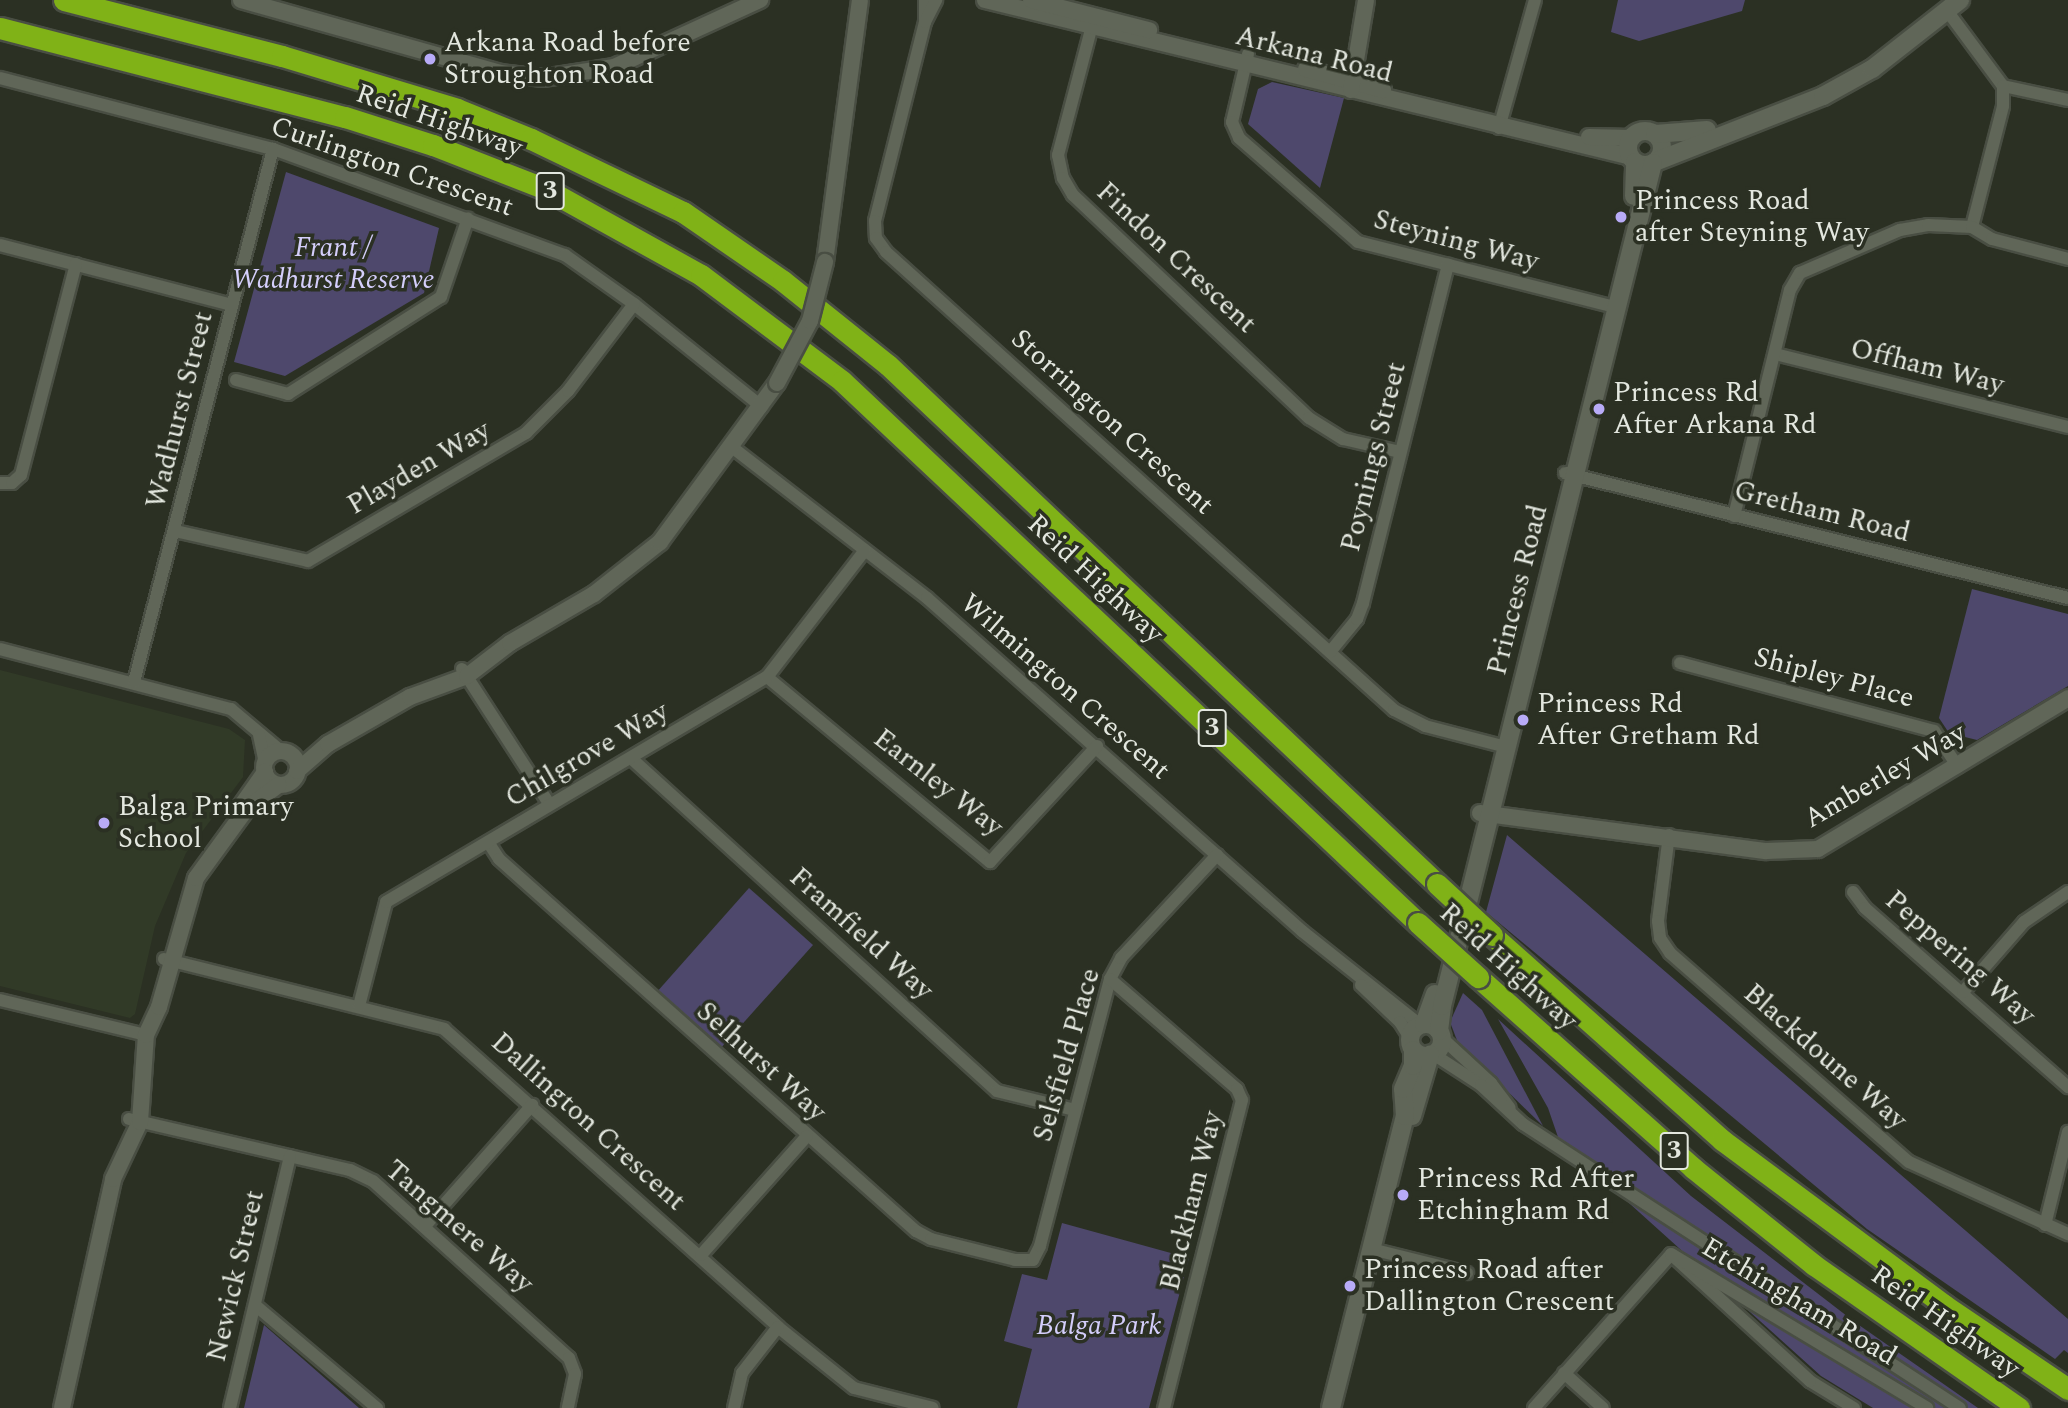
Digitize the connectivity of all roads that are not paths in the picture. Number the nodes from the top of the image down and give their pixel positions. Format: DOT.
graph roads {
  1 [pos="64,0"];
  2 [pos="265,0"];
  3 [pos="738,0"];
  4 [pos="761,0"];
  5 [pos="850,0"];
  6 [pos="860,0"];
  7 [pos="925,0"];
  8 [pos="936,0"];
  9 [pos="985,0"];
  10 [pos="1031,0"];
  11 [pos="1366,0"];
  12 [pos="1535,0"];
  13 [pos="243,1"];
  14 [pos="1954,6"];
  15 [pos="925,22"];
  16 [pos="1093,22"];
  17 [pos="853,25"];
  18 [pos="0,27"];
  19 [pos="1247,59"];
  20 [pos="0,78"];
  21 [pos="1345,85"];
  22 [pos="2003,86"];
  23 [pos="2068,100"];
  24 [pos="1501,125"];
  25 [pos="1739,126"];
  26 [pos="1655,134"];
  27 [pos="1631,138"];
  28 [pos="273,149"];
  29 [pos="1644,161"];
  30 [pos="468,218"];
  31 [pos="1972,227"];
  32 [pos="0,245"];
  33 [pos="2068,259"];
  34 [pos="75,264"];
  35 [pos="1448,265"];
  36 [pos="634,304"];
  37 [pos="233,305"];
  38 [pos="1610,306"];
  39 [pos="1775,354"];
  40 [pos="236,380"];
  41 [pos="762,407"];
  42 [pos="2068,427"];
  43 [pos="733,448"];
  44 [pos="1400,452"];
  45 [pos="1569,474"];
  46 [pos="0,484"];
  47 [pos="1734,516"];
  48 [pos="175,531"];
  49 [pos="865,550"];
  50 [pos="2068,598"];
  51 [pos="0,649"];
  52 [pos="1330,652"];
  53 [pos="1680,663"];
  54 [pos="464,672"];
  55 [pos="767,677"];
  56 [pos="134,682"];
  57 [pos="2068,698"];
  58 [pos="258,735"];
  59 [pos="1502,745"];
  60 [pos="1097,747"];
  61 [pos="290,759"];
  62 [pos="632,759"];
  63 [pos="1958,766"];
  64 [pos="265,768"];
  65 [pos="279,785"];
  66 [pos="548,802"];
  67 [pos="1486,809"];
  68 [pos="1669,835"];
  69 [pos="488,842"];
  70 [pos="1217,855"];
  71 [pos="1853,892"];
  72 [pos="2068,892"];
  73 [pos="167,959"];
  74 [pos="1110,979"];
  75 [pos="1963,992"];
  76 [pos="0,1000"];
  77 [pos="359,1006"];
  78 [pos="141,1034"];
  79 [pos="1427,1039"];
  80 [pos="2068,1087"];
  81 [pos="532,1105"];
  82 [pos="1075,1110"];
  83 [pos="135,1120"];
  84 [pos="1523,1125"];
  85 [pos="2068,1132"];
  86 [pos="807,1136"];
  87 [pos="290,1156"];
  88 [pos="2045,1224"];
  89 [pos="425,1226"];
  90 [pos="2068,1234"];
  91 [pos="1375,1250"];
  92 [pos="1671,1254"];
  93 [pos="701,1255"];
  94 [pos="1033,1260"];
  95 [pos="1467,1273"];
  96 [pos="88,1283"];
  97 [pos="254,1305"];
  98 [pos="778,1327"];
  99 [pos="1564,1373"];
  100 [pos="2068,1387"];
  101 [pos="54,1408"];
  102 [pos="62,1408"];
  103 [pos="230,1408"];
  104 [pos="377,1408"];
  105 [pos="568,1408"];
  106 [pos="734,1408"];
  107 [pos="933,1408"];
  108 [pos="1164,1408"];
  109 [pos="1331,1408"];
  110 [pos="1339,1408"];
  111 [pos="1534,1408"];
  112 [pos="1603,1408"];
  113 [pos="1854,1408"];
  114 [pos="1927,1408"];
  115 [pos="1960,1408"];
  116 [pos="2019,1408"];
  1 -- 100 [label="highway, Reid Highway / 3, bridge"];
  2 -- 3 [label="street"];
  4 -- 13 [label="street"];
  5 -- 17 [label="street"];
  6 -- 17 [label="street"];
  7 -- 15 [label="street, Storrington Crescent"];
  8 -- 15 [label="street, Storrington Crescent"];
  9 -- 16 [label="street, Arkana Road"];
  10 -- 16 [label="street, Arkana Road"];
  11 -- 21 [label="street"];
  12 -- 24 [label="street"];
  14 -- 22 [label="street"];
  14 -- 25 [label="main road"];
  15 -- 52 [label="street, Storrington Crescent"];
  16 -- 19 [label="street, Arkana Road"];
  16 -- 44 [label="street, Findon Crescent"];
  17 -- 41 [label="street, bridge"];
  18 -- 116 [label="highway, Reid Highway / 3, bridge"];
  19 -- 21 [label="street, Arkana Road"];
  19 -- 35 [label="street, Steyning Way"];
  20 -- 28 [label="street, Curlington Crescent"];
  21 -- 24 [label="street, Arkana Road"];
  22 -- 23 [label="street"];
  22 -- 31 [label="street"];
  24 -- 27 [label="street, Arkana Road"];
  24 -- 29 [label="street, Arkana Road"];
  25 -- 26 [label="main road"];
  25 -- 29 [label="main road"];
  26 -- 27 [label="main road"];
  26 -- 29 [label="main road"];
  27 -- 29 [label="main road"];
  28 -- 30 [label="street, Curlington Crescent"];
  28 -- 37 [label="street, Wadhurst Street"];
  29 -- 38 [label="main road, Princess Road"];
  30 -- 36 [label="street, Curlington Crescent"];
  30 -- 40 [label="street"];
  31 -- 33 [label="street"];
  31 -- 39 [label="street"];
  32 -- 34 [label="street"];
  34 -- 37 [label="street"];
  34 -- 46 [label="street"];
  35 -- 38 [label="street, Steyning Way"];
  35 -- 44 [label="street, Poynings Street"];
  36 -- 41 [label="street, Curlington Crescent"];
  36 -- 48 [label="street, Playden Way"];
  37 -- 48 [label="street, Wadhurst Street"];
  38 -- 45 [label="main road, Princess Road"];
  39 -- 42 [label="street, Offham Way"];
  39 -- 47 [label="street"];
  41 -- 43 [label="street"];
  43 -- 49 [label="street, Wilmington Crescent"];
  43 -- 54 [label="street"];
  44 -- 52 [label="street, Poynings Street"];
  45 -- 47 [label="street, Gretham Road"];
  45 -- 59 [label="main road, Princess Road"];
  47 -- 50 [label="street, Gretham Road"];
  48 -- 56 [label="street, Wadhurst Street"];
  49 -- 55 [label="street, Chilgrove Way"];
  49 -- 60 [label="street, Wilmington Crescent"];
  51 -- 56 [label="street"];
  52 -- 59 [label="street, Storrington Crescent"];
  53 -- 63 [label="street, Shipley Place"];
  54 -- 61 [label="street"];
  54 -- 66 [label="street"];
  55 -- 60 [label="street, Earnley Way"];
  55 -- 62 [label="street, Chilgrove Way"];
  56 -- 58 [label="street"];
  57 -- 63 [label="street, Amberley Way"];
  58 -- 61 [label="street"];
  58 -- 64 [label="street"];
  59 -- 67 [label="main road, Princess Road"];
  60 -- 70 [label="street, Wilmington Crescent"];
  61 -- 64 [label="street"];
  61 -- 65 [label="street"];
  62 -- 66 [label="street, Chilgrove Way"];
  62 -- 82 [label="street, Framfield Way"];
  63 -- 68 [label="street, Amberley Way"];
  64 -- 65 [label="street"];
  64 -- 73 [label="street"];
  65 -- 73 [label="street"];
  66 -- 69 [label="street, Chilgrove Way"];
  67 -- 68 [label="street, Amberley Way"];
  67 -- 79 [label="main road, Princess Road"];
  68 -- 88 [label="street, Blackdoune Way"];
  69 -- 77 [label="street, Chilgrove Way"];
  69 -- 86 [label="street, Selhurst Way"];
  70 -- 74 [label="street, Selsfield Place"];
  70 -- 79 [label="street, Wilmington Crescent"];
  71 -- 75 [label="street, Peppering Way"];
  72 -- 75 [label="street"];
  73 -- 77 [label="street, Dallington Crescent"];
  73 -- 78 [label="street"];
  74 -- 82 [label="street, Selsfield Place"];
  74 -- 108 [label="street, Blackham Way"];
  75 -- 80 [label="street, Peppering Way"];
  76 -- 78 [label="street"];
  77 -- 81 [label="street, Dallington Crescent"];
  78 -- 83 [label="street"];
  79 -- 84 [label="street, Etchingham Road"];
  79 -- 84 [label="street, Etchingham Road"];
  79 -- 91 [label="main road, Princess Road"];
  81 -- 89 [label="street"];
  81 -- 93 [label="street, Dallington Crescent"];
  82 -- 94 [label="street, Selsfield Place"];
  83 -- 87 [label="street, Tangmere Way"];
  83 -- 96 [label="street"];
  84 -- 115 [label="street, Etchingham Road"];
  85 -- 88 [label="street"];
  86 -- 93 [label="street"];
  86 -- 94 [label="street, Selhurst Way"];
  87 -- 89 [label="street, Tangmere Way"];
  87 -- 97 [label="street, Newick Street"];
  88 -- 90 [label="street, Blackdoune Way"];
  89 -- 105 [label="street, Tangmere Way"];
  91 -- 95 [label="street"];
  91 -- 109 [label="main road, Princess Road"];
  91 -- 110 [label="main road, Princess Road"];
  92 -- 99 [label="street"];
  92 -- 113 [label="street, Etchingham Road"];
  92 -- 114 [label="street, Etchingham Road"];
  93 -- 98 [label="street, Dallington Crescent"];
  96 -- 101 [label="street"];
  96 -- 102 [label="street"];
  97 -- 103 [label="street, Newick Street"];
  97 -- 104 [label="street"];
  98 -- 106 [label="street"];
  98 -- 107 [label="street, Dallington Crescent"];
  99 -- 111 [label="street"];
  99 -- 112 [label="street"];
}
